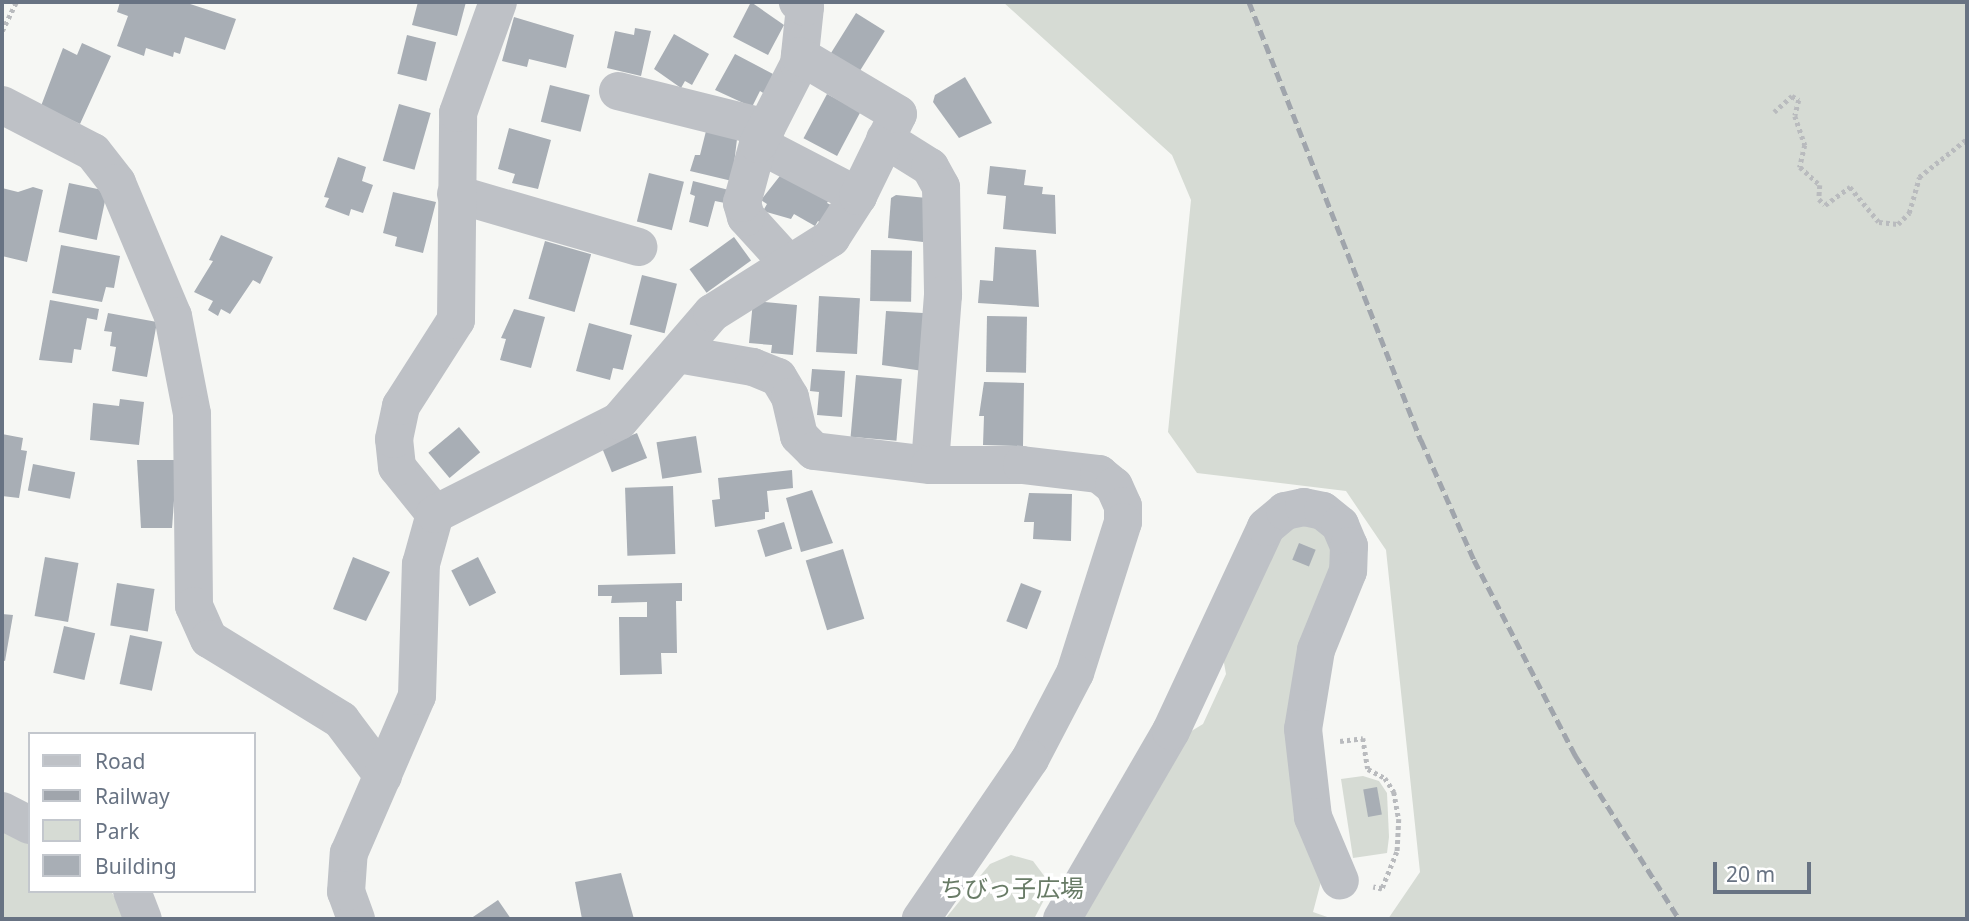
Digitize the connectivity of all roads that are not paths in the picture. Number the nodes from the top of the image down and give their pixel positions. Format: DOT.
graph roads {
  1 [pos="498,2"];
  2 [pos="804,3"];
  3 [pos="800,56"];
  4 [pos="618,91"];
  5 [pos="2,105"];
  6 [pos="762,136"];
  7 [pos="885,139"];
  8 [pos="456,194"];
  9 [pos="858,196"];
  10 [pos="638,247"];
  11 [pos="787,262"];
  12 [pos="678,354"];
  13 [pos="930,465"];
  14 [pos="435,514"];
  15 [pos="383,776"];
  16 [pos="2,811"];
  17 [pos="28,824"];
  18 [pos="1340,881"];
  19 [pos="133,893"];
  20 [pos="143,919"];
  21 [pos="356,919"];
  22 [pos="921,919"];
  23 [pos="1062,919"];
  1 -- 8 [label="street"];
  2 -- 3 [label="street"];
  3 -- 6 [label="street"];
  3 -- 7 [label="street"];
  4 -- 6 [label="street"];
  5 -- 15 [label="street"];
  6 -- 9 [label="street"];
  6 -- 11 [label="street"];
  7 -- 9 [label="street"];
  7 -- 13 [label="street"];
  8 -- 10 [label="street"];
  8 -- 14 [label="street"];
  9 -- 11 [label="street"];
  11 -- 12 [label="street"];
  12 -- 13 [label="street"];
  12 -- 14 [label="street"];
  13 -- 22 [label="street"];
  14 -- 15 [label="street"];
  15 -- 21 [label="street"];
  16 -- 17 [label="street"];
  18 -- 23 [label="street"];
  19 -- 20 [label="street"];
}
